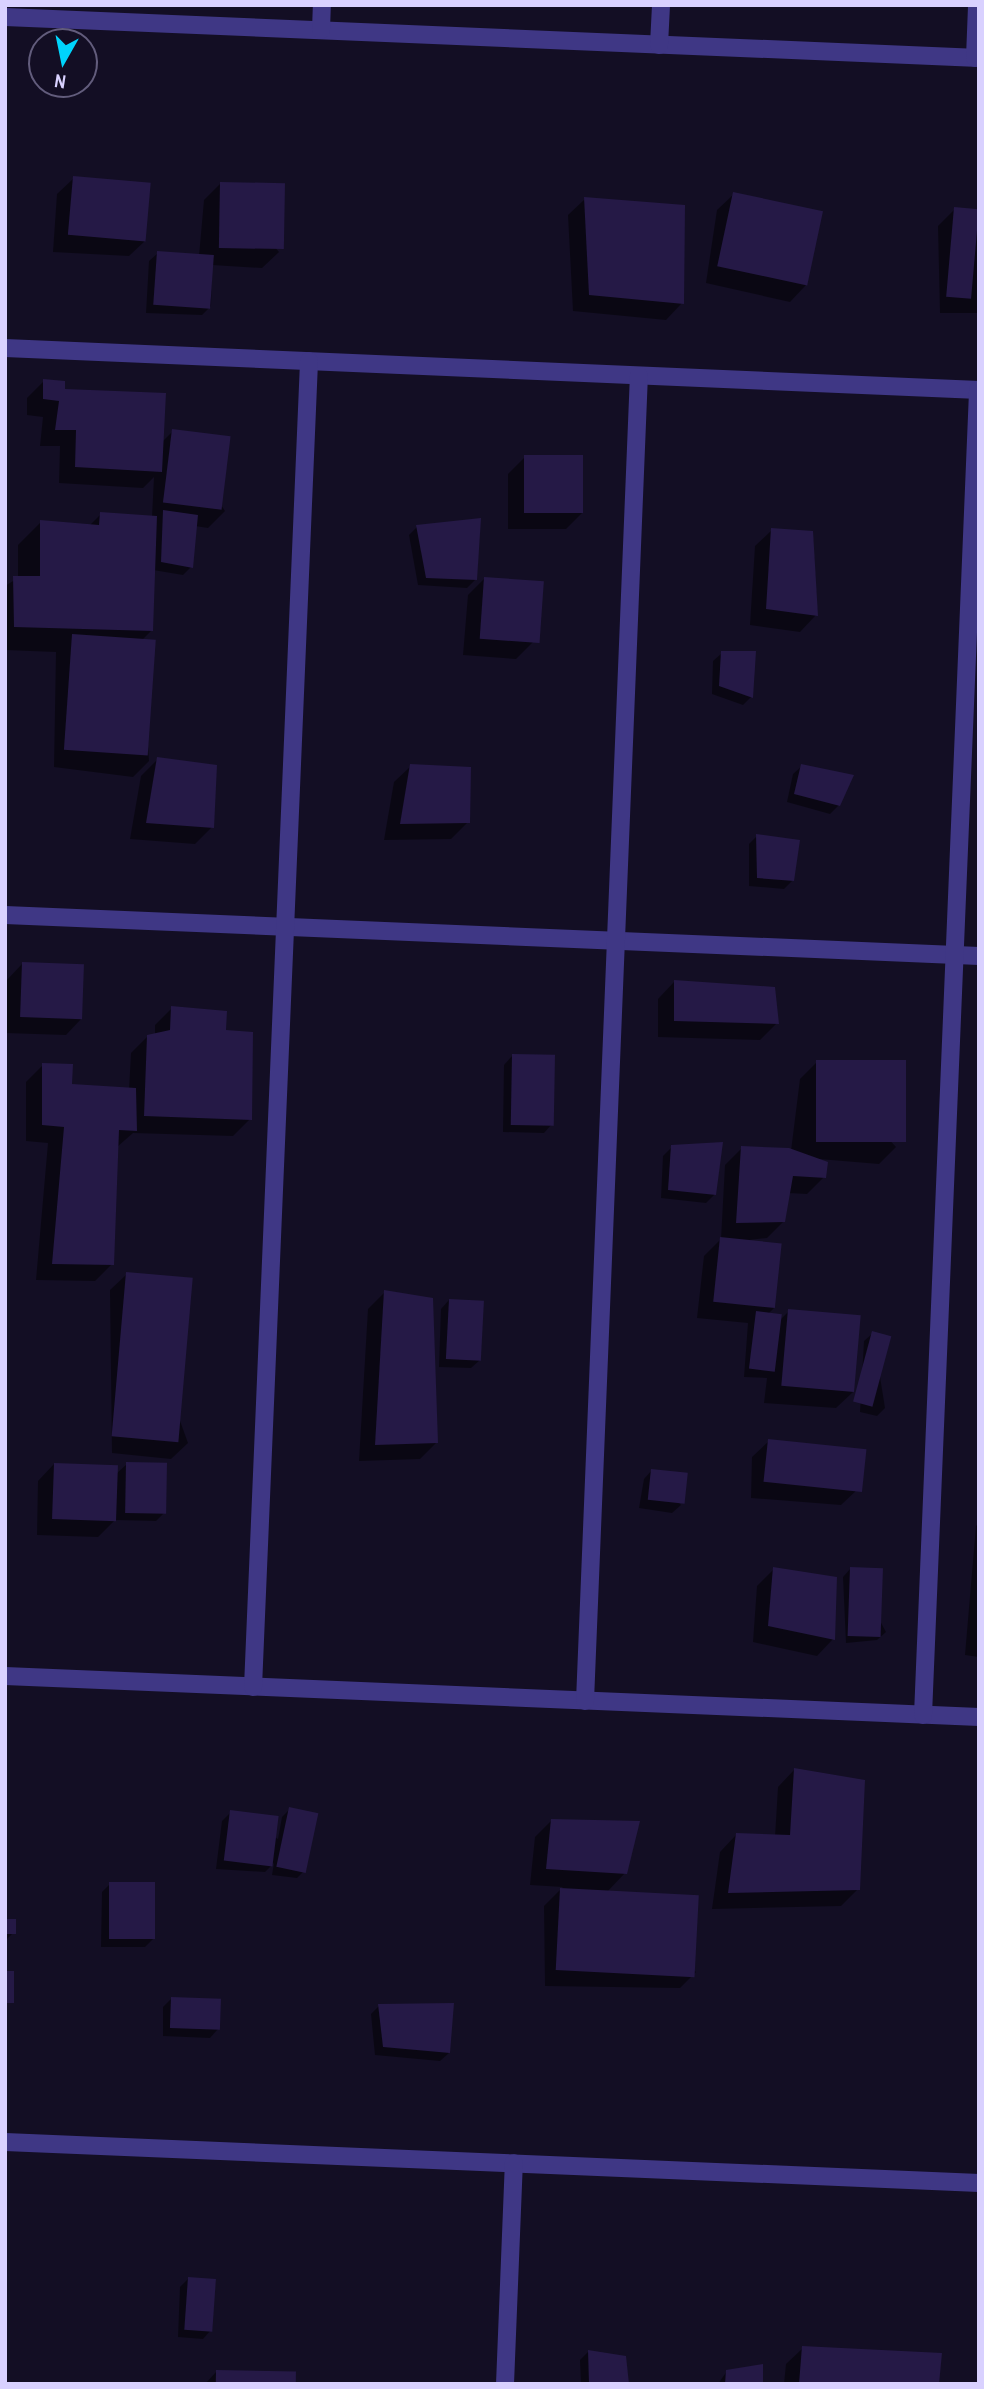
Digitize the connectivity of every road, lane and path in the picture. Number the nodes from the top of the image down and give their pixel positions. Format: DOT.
graph roads {
  1 [pos="322,5"];
  2 [pos="661,5"];
  3 [pos="977,5"];
  4 [pos="5,17"];
  5 [pos="321,30"];
  6 [pos="659,45"];
  7 [pos="977,58"];
  8 [pos="5,348"];
  9 [pos="309,361"];
  10 [pos="639,376"];
  11 [pos="978,390"];
  12 [pos="5,915"];
  13 [pos="285,927"];
  14 [pos="616,940"];
  15 [pos="954,955"];
  16 [pos="979,956"];
  17 [pos="5,1676"];
  18 [pos="253,1687"];
  19 [pos="585,1701"];
  20 [pos="923,1715"];
  21 [pos="979,1717"];
  22 [pos="5,2142"];
  23 [pos="514,2163"];
  24 [pos="979,2183"];
  25 [pos="505,2384"];
  1 -- 5 [label="street"];
  2 -- 6 [label="street"];
  3 -- 7 [label="street"];
  4 -- 5 [label="street"];
  5 -- 6 [label="street"];
  6 -- 7 [label="street"];
  8 -- 9 [label="street"];
  9 -- 10 [label="street"];
  9 -- 13 [label="street"];
  10 -- 11 [label="street"];
  10 -- 14 [label="street"];
  11 -- 15 [label="street"];
  12 -- 13 [label="street"];
  13 -- 14 [label="street"];
  13 -- 18 [label="street"];
  14 -- 15 [label="street"];
  14 -- 19 [label="street"];
  15 -- 16 [label="street"];
  15 -- 20 [label="street"];
  17 -- 18 [label="street"];
  18 -- 19 [label="street"];
  19 -- 20 [label="street"];
  20 -- 21 [label="street"];
  22 -- 23 [label="street"];
  23 -- 24 [label="street"];
  23 -- 25 [label="street"];
}
